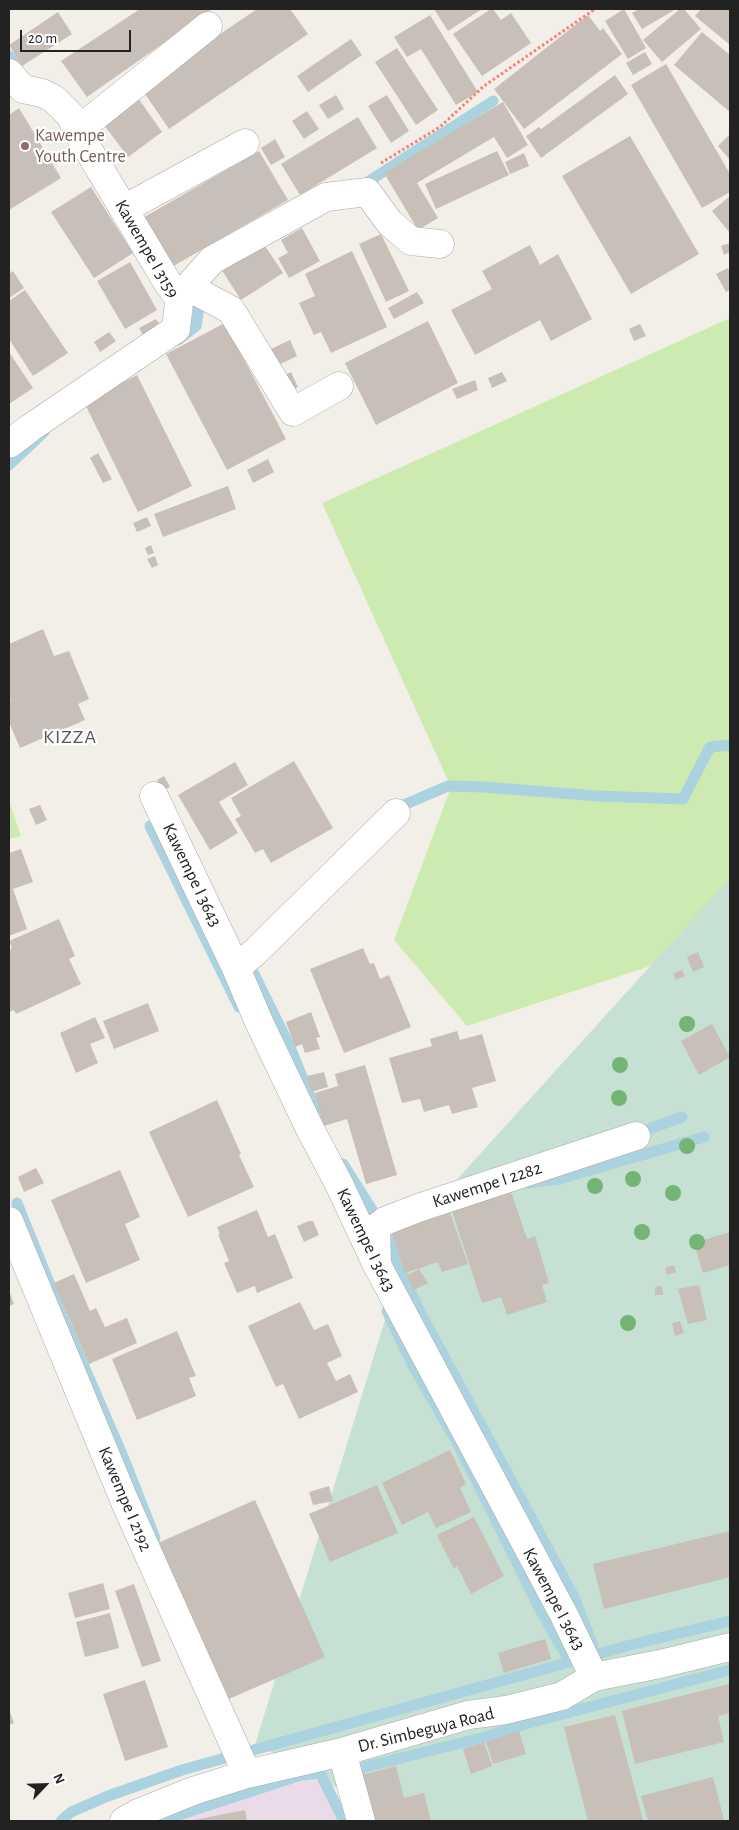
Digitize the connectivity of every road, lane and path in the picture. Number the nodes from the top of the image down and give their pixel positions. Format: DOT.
graph roads {
  1 [pos="595,9"];
  2 [pos="208,26"];
  3 [pos="9,73"];
  4 [pos="77,131"];
  5 [pos="245,143"];
  6 [pos="375,167"];
  7 [pos="124,209"];
  8 [pos="440,244"];
  9 [pos="182,291"];
  10 [pos="339,386"];
  11 [pos="9,444"];
  12 [pos="154,796"];
  13 [pos="396,813"];
  14 [pos="236,968"];
  15 [pos="636,1136"];
  16 [pos="9,1222"];
  17 [pos="377,1266"];
  18 [pos="730,1647"];
  19 [pos="594,1677"];
  20 [pos="342,1752"];
  21 [pos="247,1774"];
  22 [pos="124,1821"];
  23 [pos="361,1821"];
  1 -- 6 [label="path"];
  2 -- 4 [label="street"];
  3 -- 4 [label="street, Kawempe I 3159"];
  4 -- 7 [label="street, Kawempe I 3159"];
  5 -- 7 [label="street"];
  7 -- 9 [label="street, Kawempe I 3159"];
  8 -- 9 [label="street"];
  9 -- 10 [label="street"];
  9 -- 11 [label="street, Kawempe I 3159"];
  12 -- 14 [label="street, Kawempe I 3643"];
  13 -- 14 [label="street"];
  14 -- 17 [label="street, Kawempe I 3643"];
  15 -- 17 [label="street, Kawempe I 2282"];
  16 -- 21 [label="street, Kawempe I 2192"];
  17 -- 19 [label="street, Kawempe I 3643"];
  18 -- 19 [label="street, Dr. Simbeguya Road"];
  19 -- 20 [label="street, Dr. Simbeguya Road"];
  20 -- 21 [label="street, Dr. Simbeguya Road"];
  20 -- 23 [label="street"];
  21 -- 22 [label="street, Dr. Simbeguya Road"];
}
